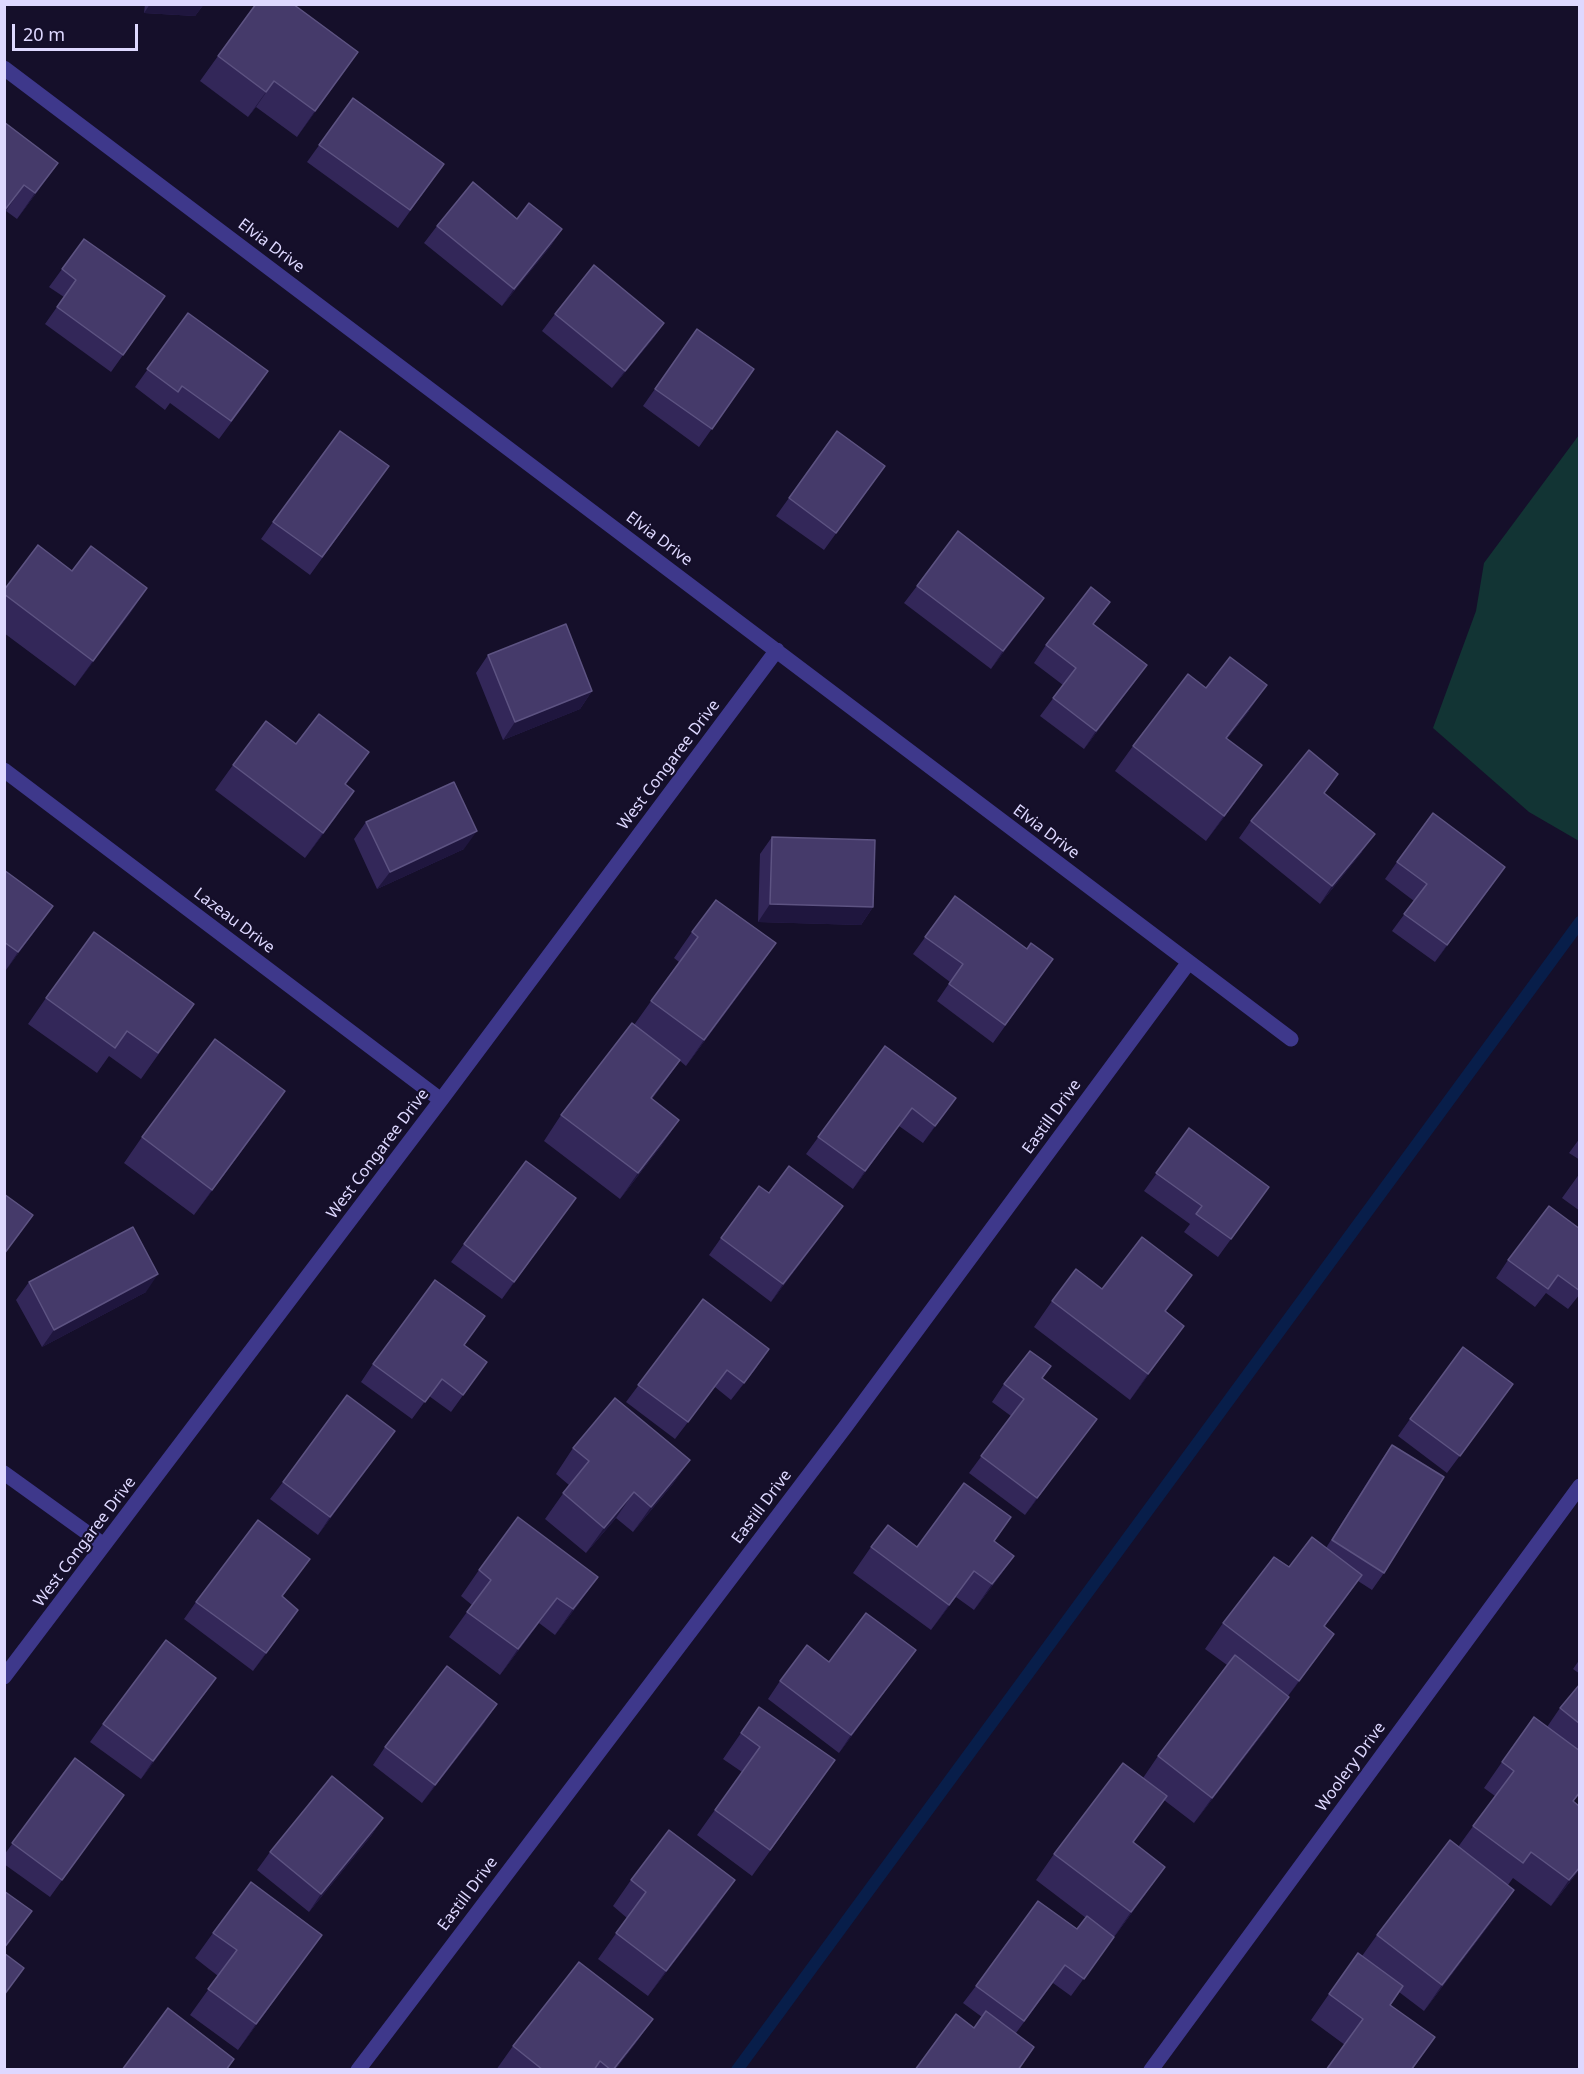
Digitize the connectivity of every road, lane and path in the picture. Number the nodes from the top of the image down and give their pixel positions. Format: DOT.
graph roads {
  1 [pos="4,68"];
  2 [pos="777,650"];
  3 [pos="4,770"];
  4 [pos="1189,962"];
  5 [pos="1291,1039"];
  6 [pos="441,1100"];
  7 [pos="4,1473"];
  8 [pos="1580,1485"];
  9 [pos="104,1545"];
  10 [pos="4,1677"];
  11 [pos="358,2070"];
  12 [pos="1151,2070"];
  1 -- 2 [label="street, Elvia Drive"];
  2 -- 4 [label="street, Elvia Drive"];
  2 -- 6 [label="street, West Congaree Drive"];
  3 -- 6 [label="street, Lazeau Drive"];
  4 -- 5 [label="street, Elvia Drive"];
  4 -- 11 [label="street, Eastill Drive"];
  6 -- 9 [label="street, West Congaree Drive"];
  7 -- 9 [label="street"];
  8 -- 12 [label="street, Woolery Drive"];
  9 -- 10 [label="street, West Congaree Drive"];
}
